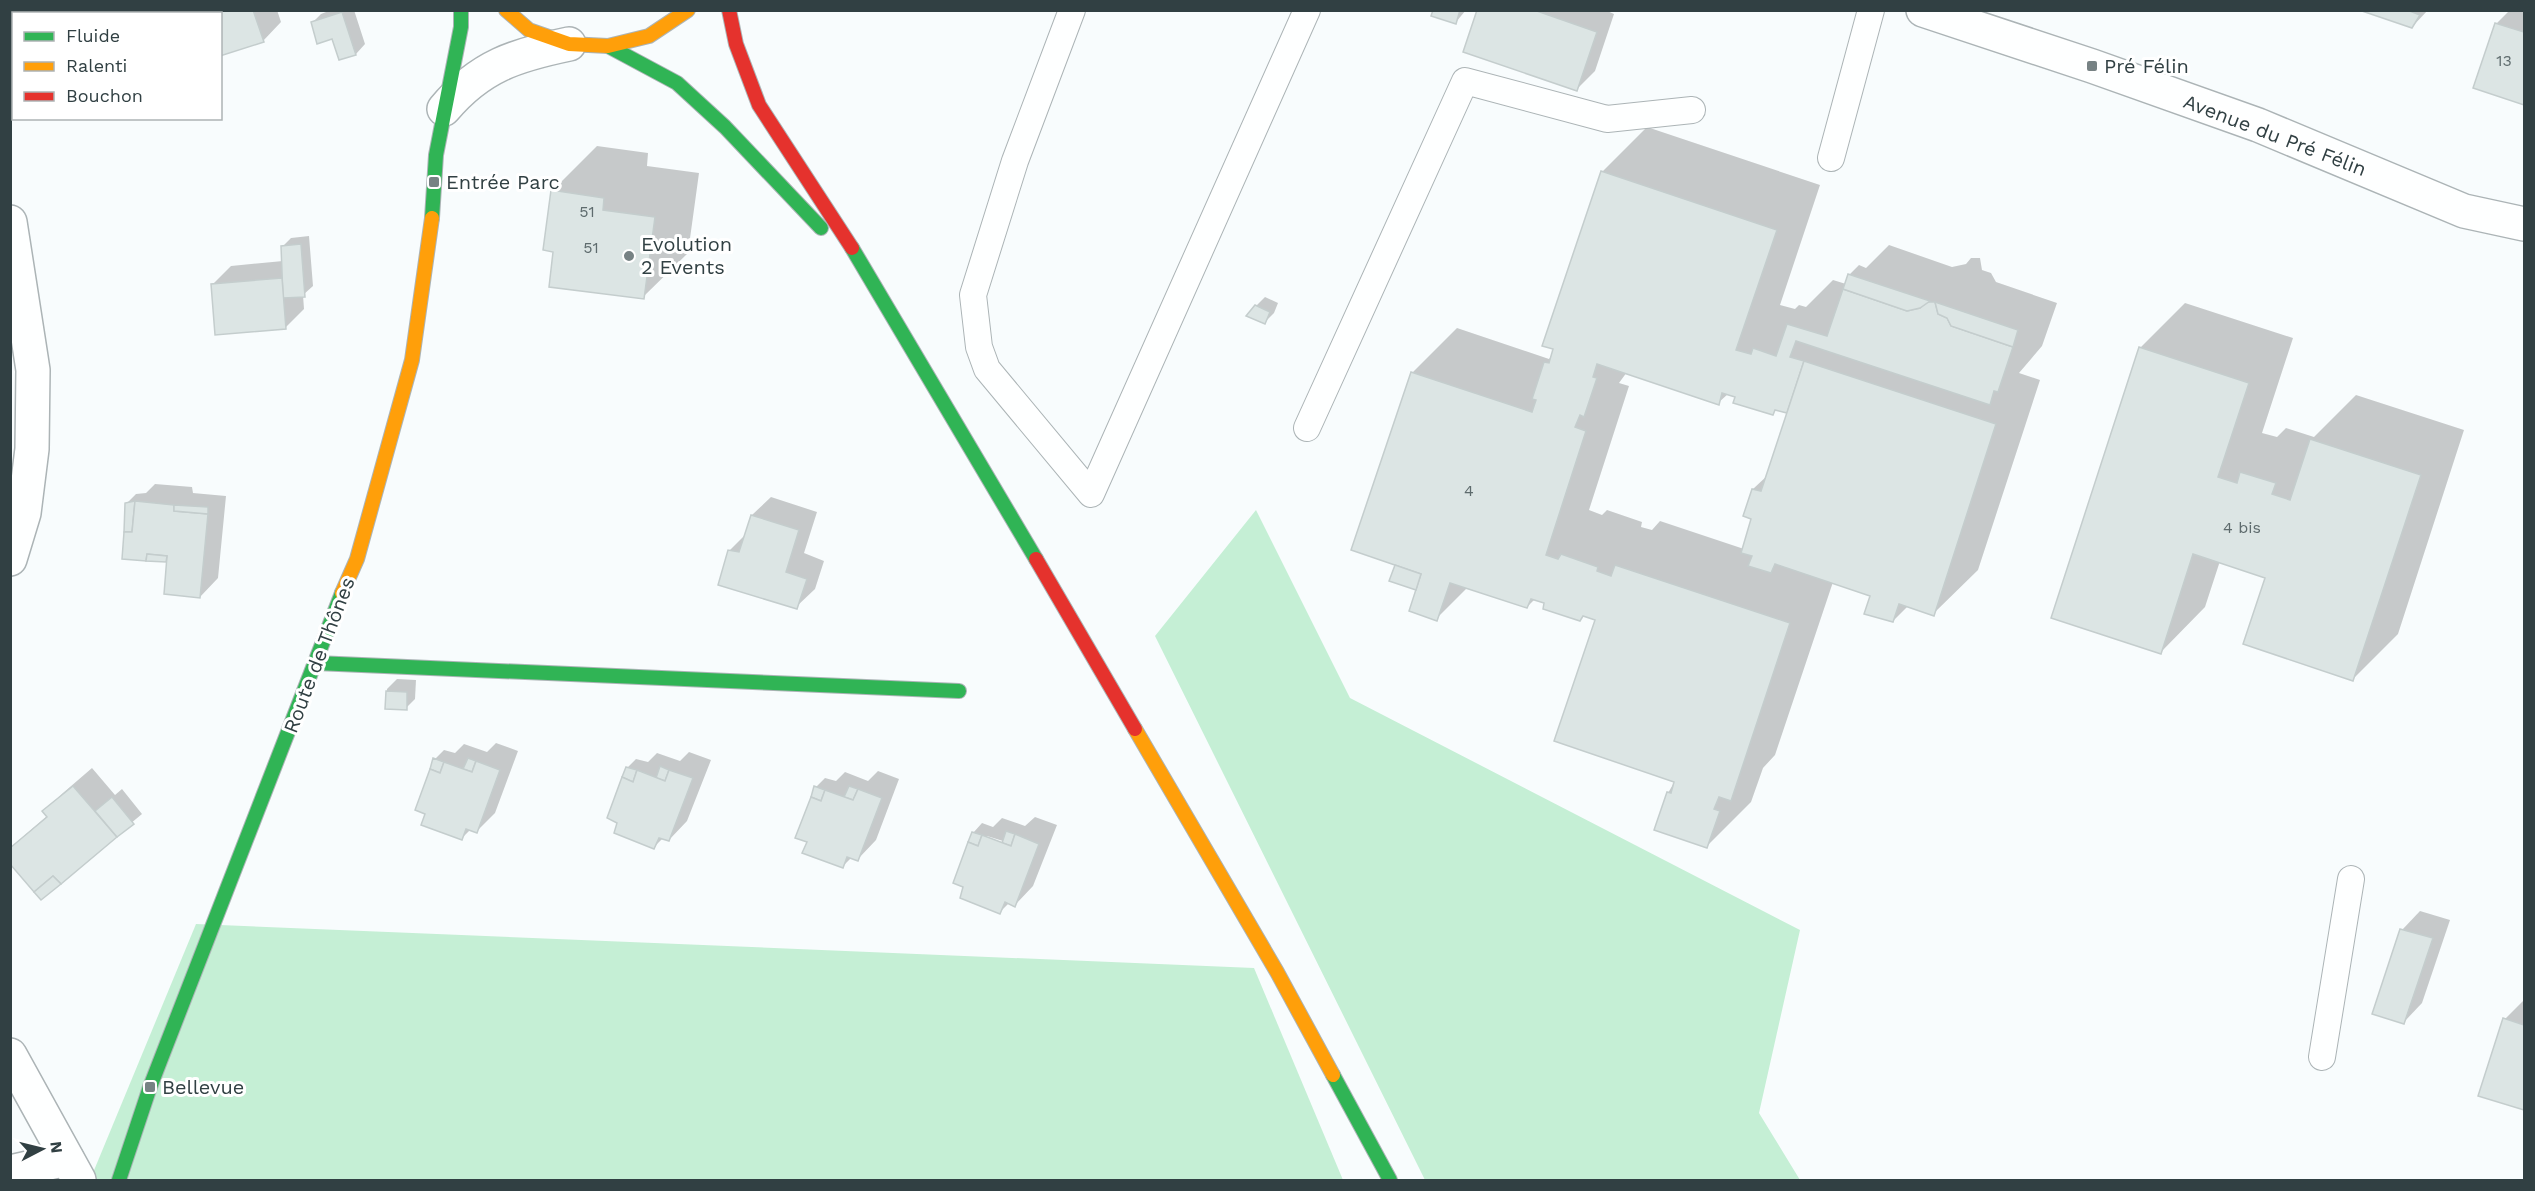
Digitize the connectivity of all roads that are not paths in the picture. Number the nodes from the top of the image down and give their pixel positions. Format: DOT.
graph roads {
  1 [pos="461,10"];
  2 [pos="506,10"];
  3 [pos="688,10"];
  4 [pos="729,10"];
  5 [pos="1072,10"];
  6 [pos="1307,10"];
  7 [pos="1870,10"];
  8 [pos="1923,10"];
  9 [pos="568,44"];
  10 [pos="608,45"];
  11 [pos="444,109"];
  12 [pos="1692,110"];
  13 [pos="1831,158"];
  14 [pos="10,222"];
  15 [pos="2524,224"];
  16 [pos="876,286"];
  17 [pos="1306,428"];
  18 [pos="10,559"];
  19 [pos="316,663"];
  20 [pos="959,691"];
  21 [pos="2351,879"];
  22 [pos="10,1054"];
  23 [pos="2322,1057"];
  24 [pos="73,1170"];
  25 [pos="10,1172"];
  26 [pos="119,1180"];
  27 [pos="1390,1180"];
  1 -- 11 [label="main road, Route de Thônes"];
  2 -- 9 [label="main road"];
  3 -- 10 [label="main road"];
  4 -- 16 [label="main road"];
  5 -- 6 [label="lane"];
  7 -- 13 [label="lane"];
  8 -- 15 [label="street, Avenue du Pré Félin"];
  9 -- 10 [label="main road"];
  9 -- 11 [label="street"];
  10 -- 16 [label="main road"];
  11 -- 19 [label="main road, Route de Thônes"];
  12 -- 17 [label="lane"];
  14 -- 18 [label="street"];
  16 -- 27 [label="main road"];
  19 -- 20 [label="main road"];
  19 -- 26 [label="main road, Route de Thônes"];
  21 -- 23 [label="lane"];
  22 -- 24 [label="street"];
  24 -- 25 [label="street"];
}
